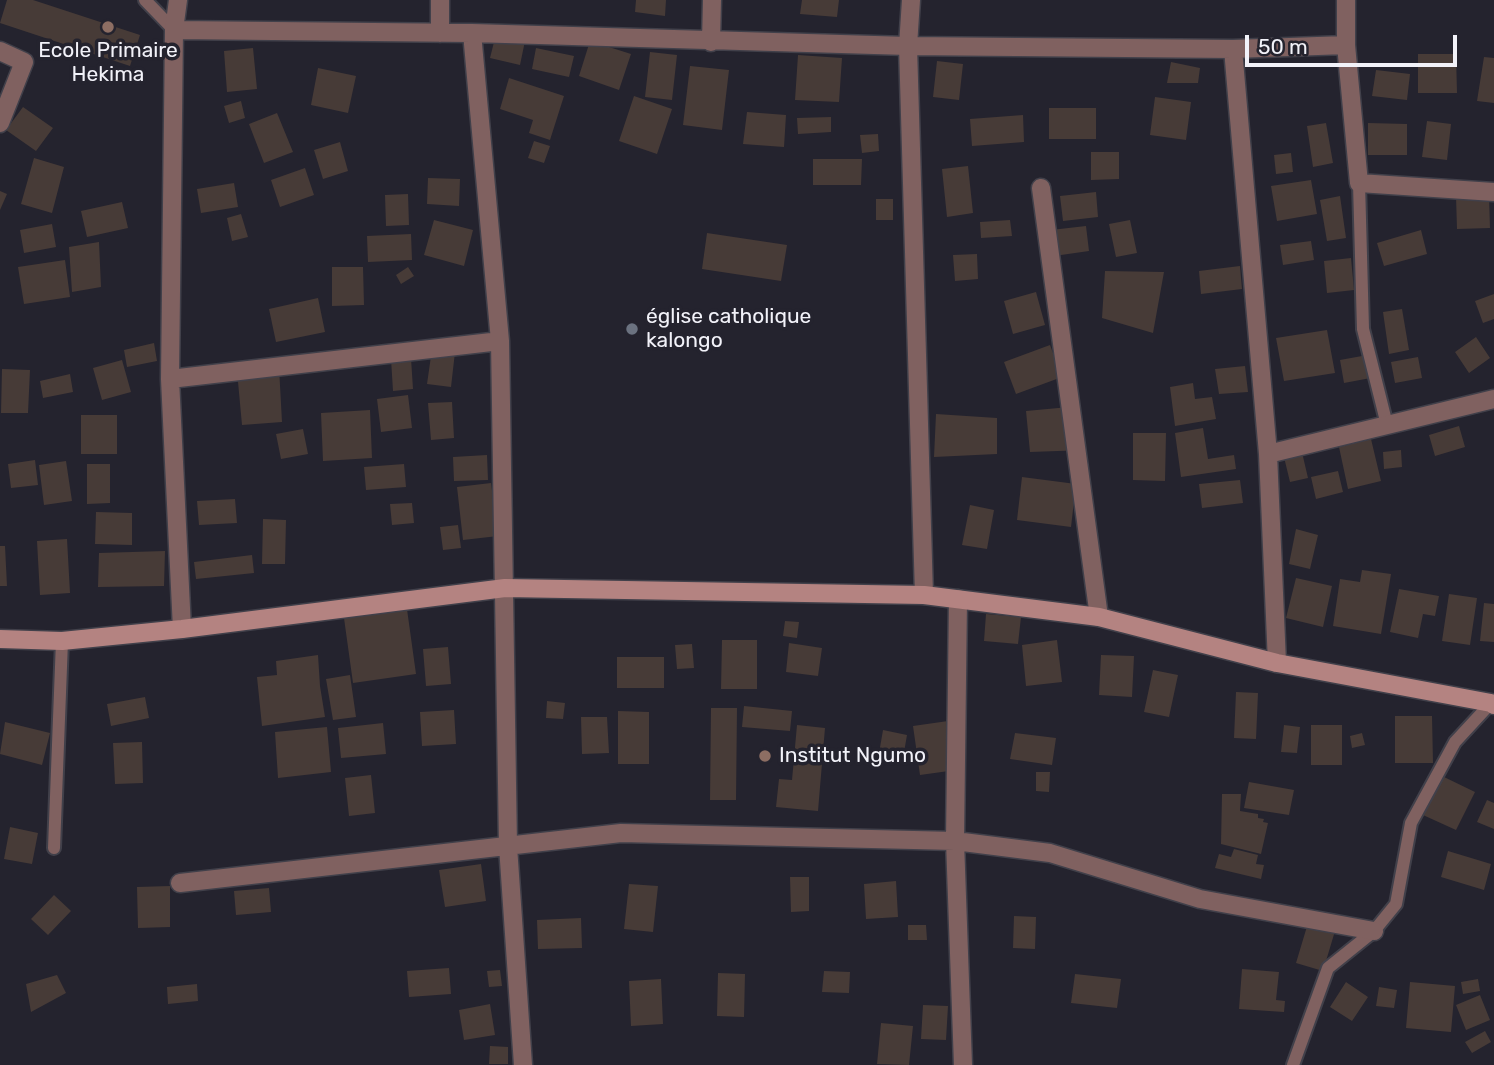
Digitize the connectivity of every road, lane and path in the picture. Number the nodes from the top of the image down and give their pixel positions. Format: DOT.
graph roads {
  1 [pos="145,0"];
  2 [pos="178,0"];
  3 [pos="440,0"];
  4 [pos="712,0"];
  5 [pos="911,0"];
  6 [pos="1346,0"];
  7 [pos="174,30"];
  8 [pos="440,33"];
  9 [pos="472,33"];
  10 [pos="710,42"];
  11 [pos="1346,44"];
  12 [pos="908,46"];
  13 [pos="1233,49"];
  14 [pos="0,51"];
  15 [pos="0,123"];
  16 [pos="1359,183"];
  17 [pos="1041,188"];
  18 [pos="1494,192"];
  19 [pos="500,341"];
  20 [pos="170,379"];
  21 [pos="1494,399"];
  22 [pos="1388,425"];
  23 [pos="1268,454"];
  24 [pos="505,588"];
  25 [pos="925,595"];
  26 [pos="958,599"];
  27 [pos="1099,618"];
  28 [pos="182,629"];
  29 [pos="0,639"];
  30 [pos="62,641"];
  31 [pos="1276,663"];
  32 [pos="1493,703"];
  33 [pos="955,841"];
  34 [pos="508,846"];
  35 [pos="54,848"];
  36 [pos="180,883"];
  37 [pos="1374,931"];
  38 [pos="523,1065"];
  39 [pos="963,1065"];
  40 [pos="1293,1065"];
  1 -- 7 [label="lane"];
  2 -- 7 [label="street"];
  3 -- 8 [label="street"];
  4 -- 10 [label="street"];
  5 -- 12 [label="street"];
  6 -- 11 [label="street"];
  7 -- 8 [label="street"];
  7 -- 20 [label="street"];
  8 -- 9 [label="street"];
  9 -- 10 [label="street"];
  9 -- 19 [label="street"];
  10 -- 12 [label="street"];
  11 -- 13 [label="street"];
  11 -- 16 [label="street"];
  12 -- 13 [label="street"];
  12 -- 25 [label="street"];
  13 -- 23 [label="street"];
  14 -- 15 [label="street"];
  16 -- 18 [label="street"];
  16 -- 22 [label="lane"];
  17 -- 27 [label="street"];
  19 -- 20 [label="street"];
  19 -- 24 [label="street"];
  20 -- 28 [label="street"];
  21 -- 22 [label="street"];
  22 -- 23 [label="street"];
  23 -- 31 [label="street"];
  24 -- 25 [label="street"];
  24 -- 28 [label="street"];
  24 -- 34 [label="street"];
  25 -- 26 [label="street"];
  26 -- 27 [label="street"];
  26 -- 33 [label="street"];
  27 -- 31 [label="street"];
  28 -- 30 [label="street"];
  29 -- 30 [label="street"];
  30 -- 35 [label="lane"];
  31 -- 32 [label="street"];
  32 -- 37 [label="lane"];
  33 -- 34 [label="street"];
  33 -- 37 [label="street"];
  33 -- 39 [label="street"];
  34 -- 36 [label="street"];
  34 -- 38 [label="street"];
  37 -- 40 [label="lane"];
}
